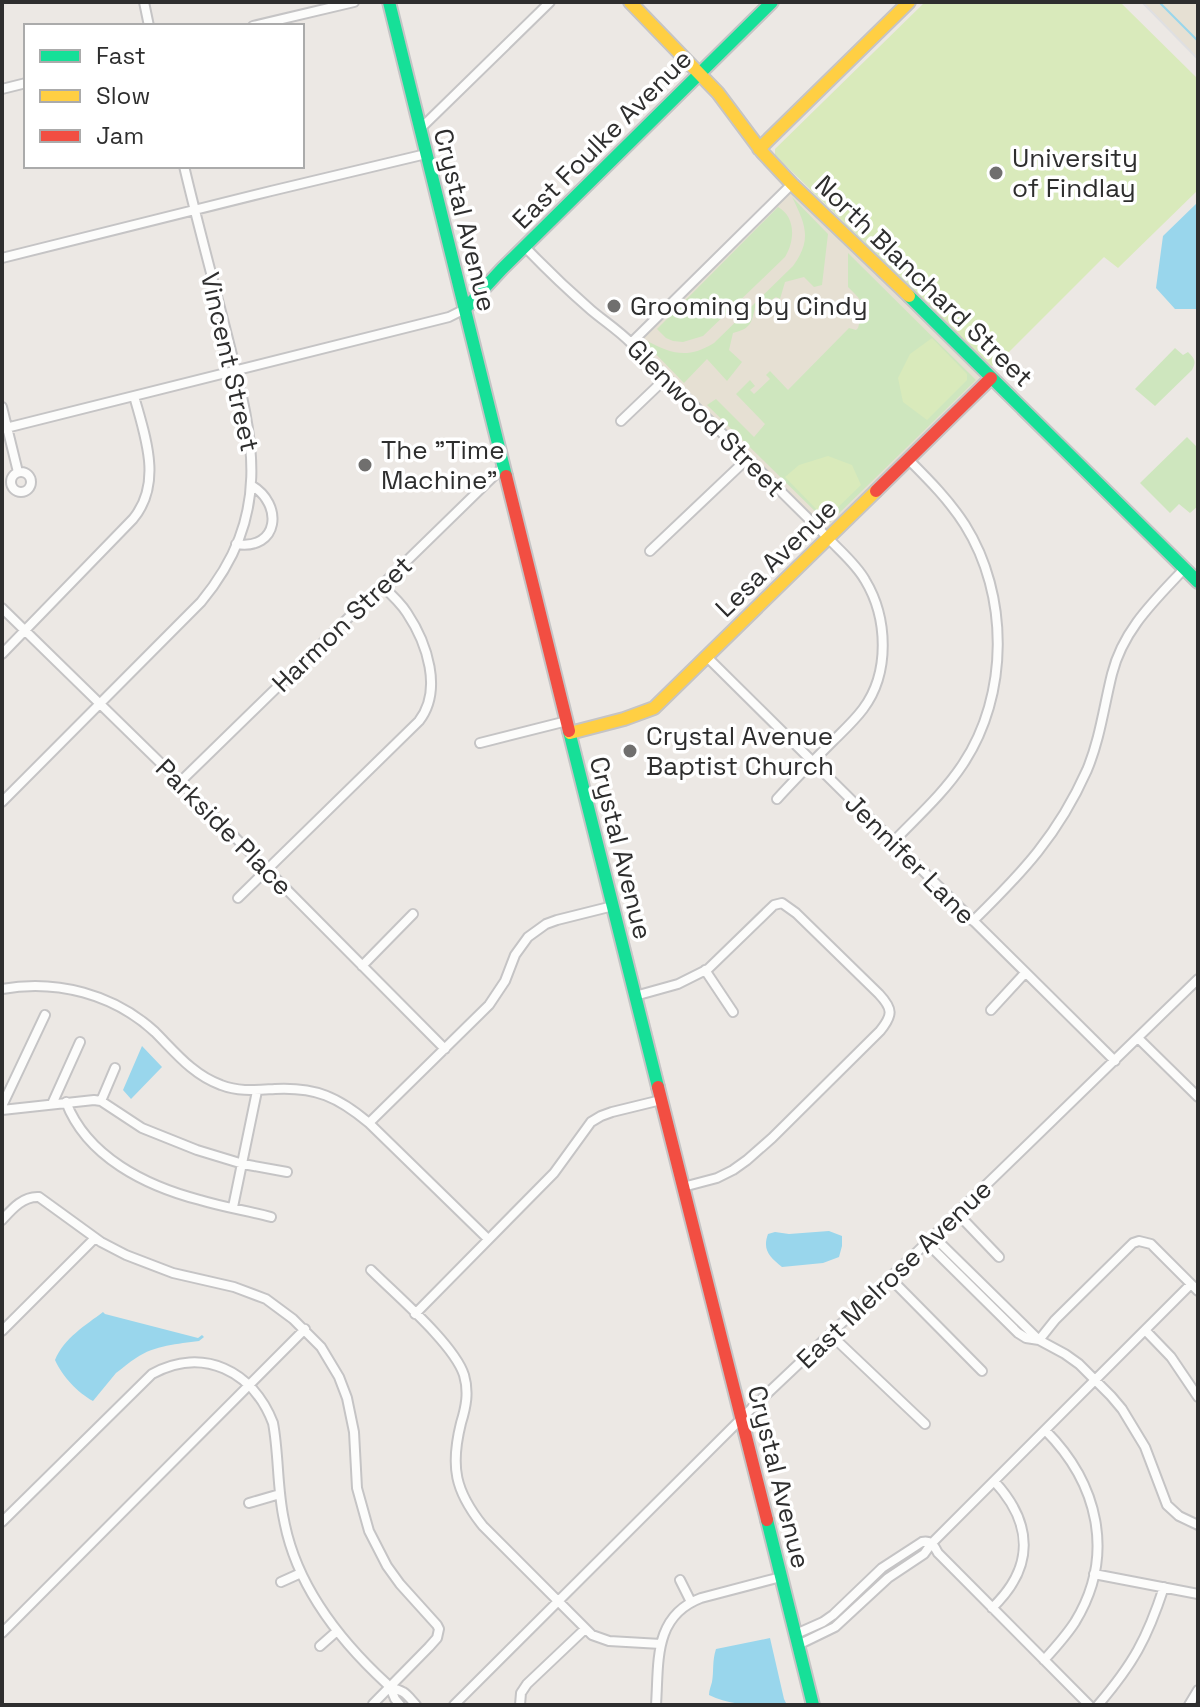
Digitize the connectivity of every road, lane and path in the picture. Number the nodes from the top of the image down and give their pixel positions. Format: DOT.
graph roads {
  1 [pos="144,2"];
  2 [pos="354,2"];
  3 [pos="389,2"];
  4 [pos="550,2"];
  5 [pos="630,2"];
  6 [pos="772,2"];
  7 [pos="909,2"];
  8 [pos="149,24"];
  9 [pos="261,24"];
  10 [pos="700,73"];
  11 [pos="24,84"];
  12 [pos="2,89"];
  13 [pos="420,129"];
  14 [pos="759,149"];
  15 [pos="426,154"];
  16 [pos="184,168"];
  17 [pos="792,184"];
  18 [pos="195,211"];
  19 [pos="525,247"];
  20 [pos="2,258"];
  21 [pos="465,309"];
  22 [pos="631,343"];
  23 [pos="236,370"];
  24 [pos="666,378"];
  25 [pos="991,378"];
  26 [pos="134,396"];
  27 [pos="2,407"];
  28 [pos="621,421"];
  29 [pos="4,428"];
  30 [pos="747,459"];
  31 [pos="909,460"];
  32 [pos="504,466"];
  33 [pos="18,472"];
  34 [pos="251,485"];
  35 [pos="828,538"];
  36 [pos="236,544"];
  37 [pos="650,551"];
  38 [pos="1184,569"];
  39 [pos="1198,582"];
  40 [pos="381,585"];
  41 [pos="2,608"];
  42 [pos="25,630"];
  43 [pos="2,654"];
  44 [pos="707,657"];
  45 [pos="99,703"];
  46 [pos="569,727"];
  47 [pos="480,743"];
  48 [pos="812,762"];
  49 [pos="180,782"];
  50 [pos="777,799"];
  51 [pos="2,802"];
  52 [pos="893,842"];
  53 [pos="267,870"];
  54 [pos="238,898"];
  55 [pos="613,906"];
  56 [pos="413,914"];
  57 [pos="973,921"];
  58 [pos="362,966"];
  59 [pos="705,970"];
  60 [pos="1025,973"];
  61 [pos="1198,979"];
  62 [pos="2,989"];
  63 [pos="635,996"];
  64 [pos="991,1010"];
  65 [pos="733,1012"];
  66 [pos="45,1015"];
  67 [pos="1138,1038"];
  68 [pos="80,1042"];
  69 [pos="445,1049"];
  70 [pos="1115,1061"];
  71 [pos="115,1068"];
  72 [pos="257,1091"];
  73 [pos="1198,1097"];
  74 [pos="661,1100"];
  75 [pos="101,1101"];
  76 [pos="66,1102"];
  77 [pos="52,1104"];
  78 [pos="2,1108"];
  79 [pos="369,1123"];
  80 [pos="243,1164"];
  81 [pos="287,1172"];
  82 [pos="683,1187"];
  83 [pos="233,1207"];
  84 [pos="957,1213"];
  85 [pos="271,1217"];
  86 [pos="2,1220"];
  87 [pos="95,1238"];
  88 [pos="488,1239"];
  89 [pos="930,1240"];
  90 [pos="999,1257"];
  91 [pos="371,1270"];
  92 [pos="890,1278"];
  93 [pos="1195,1288"];
  94 [pos="415,1314"];
  95 [pos="305,1329"];
  96 [pos="1145,1330"];
  97 [pos="2,1331"];
  98 [pos="831,1335"];
  99 [pos="1039,1340"];
  100 [pos="982,1371"];
  101 [pos="1095,1380"];
  102 [pos="250,1385"];
  103 [pos="1198,1397"];
  104 [pos="741,1419"];
  105 [pos="925,1424"];
  106 [pos="1045,1430"];
  107 [pos="994,1481"];
  108 [pos="280,1494"];
  109 [pos="249,1503"];
  110 [pos="2,1522"];
  111 [pos="1198,1525"];
  112 [pos="932,1543"];
  113 [pos="301,1573"];
  114 [pos="1094,1574"];
  115 [pos="781,1577"];
  116 [pos="680,1580"];
  117 [pos="281,1582"];
  118 [pos="866,1582"];
  119 [pos="1164,1587"];
  120 [pos="870,1594"];
  121 [pos="1198,1594"];
  122 [pos="558,1601"];
  123 [pos="691,1602"];
  124 [pos="992,1608"];
  125 [pos="585,1629"];
  126 [pos="337,1631"];
  127 [pos="2,1633"];
  128 [pos="797,1639"];
  129 [pos="661,1644"];
  130 [pos="320,1646"];
  131 [pos="1044,1660"];
  132 [pos="390,1687"];
  133 [pos="1198,1690"];
  134 [pos="373,1704"];
  135 [pos="400,1705"];
  136 [pos="416,1705"];
  137 [pos="454,1705"];
  138 [pos="520,1705"];
  139 [pos="656,1705"];
  140 [pos="813,1705"];
  141 [pos="1089,1705"];
  142 [pos="1098,1705"];
  143 [pos="1189,1705"];
  1 -- 8 [label="street"];
  2 -- 9 [label="street"];
  3 -- 13 [label="street, Crystal Avenue"];
  4 -- 13 [label="street"];
  5 -- 10 [label="street, North Blanchard Street"];
  6 -- 10 [label="street, East Foulke Avenue"];
  7 -- 14 [label="street"];
  10 -- 14 [label="street, North Blanchard Street"];
  10 -- 19 [label="street, East Foulke Avenue"];
  11 -- 12 [label="street"];
  13 -- 15 [label="street, Crystal Avenue"];
  14 -- 17 [label="street, North Blanchard Street"];
  15 -- 18 [label="street"];
  15 -- 21 [label="street, Crystal Avenue"];
  16 -- 18 [label="street, Vincent Street"];
  17 -- 22 [label="street"];
  17 -- 25 [label="street, North Blanchard Street"];
  18 -- 20 [label="street"];
  18 -- 23 [label="street, Vincent Street"];
  19 -- 21 [label="street, East Foulke Avenue"];
  19 -- 22 [label="street, Glenwood Street"];
  21 -- 23 [label="street"];
  21 -- 32 [label="street, Crystal Avenue"];
  22 -- 24 [label="street, Glenwood Street"];
  23 -- 26 [label="street"];
  23 -- 34 [label="street, Vincent Street"];
  24 -- 28 [label="street"];
  24 -- 30 [label="street, Glenwood Street"];
  25 -- 31 [label="street, Lesa Avenue"];
  25 -- 38 [label="street, North Blanchard Street"];
  26 -- 29 [label="street"];
  26 -- 42 [label="street"];
  27 -- 29 [label="street"];
  29 -- 33 [label="street"];
  30 -- 35 [label="street, Glenwood Street"];
  30 -- 37 [label="street"];
  31 -- 35 [label="street, Lesa Avenue"];
  31 -- 52 [label="street"];
  32 -- 40 [label="street, Harmon Street"];
  32 -- 46 [label="street, Crystal Avenue"];
  34 -- 36 [label="street, Vincent Street"];
  34 -- 36 [label="street"];
  35 -- 44 [label="street, Lesa Avenue"];
  35 -- 48 [label="street, Glenwood Street"];
  36 -- 45 [label="street, Vincent Street"];
  38 -- 39 [label="street, North Blanchard Street"];
  38 -- 57 [label="street"];
  40 -- 49 [label="street, Harmon Street"];
  40 -- 53 [label="street"];
  41 -- 42 [label="street, Parkside Place"];
  42 -- 43 [label="street"];
  42 -- 45 [label="street, Parkside Place"];
  44 -- 46 [label="street, Lesa Avenue"];
  44 -- 48 [label="street, Jennifer Lane"];
  45 -- 49 [label="street, Parkside Place"];
  45 -- 51 [label="street, Vincent Street"];
  46 -- 47 [label="street"];
  46 -- 55 [label="street, Crystal Avenue"];
  48 -- 50 [label="street, Glenwood Street"];
  48 -- 52 [label="street, Jennifer Lane"];
  49 -- 53 [label="street, Parkside Place"];
  52 -- 57 [label="street, Jennifer Lane"];
  53 -- 54 [label="street"];
  53 -- 58 [label="street, Parkside Place"];
  55 -- 63 [label="street, Crystal Avenue"];
  55 -- 69 [label="street"];
  56 -- 58 [label="street"];
  57 -- 60 [label="street, Jennifer Lane"];
  58 -- 69 [label="street, Parkside Place"];
  59 -- 63 [label="street"];
  59 -- 65 [label="street"];
  59 -- 82 [label="street"];
  60 -- 64 [label="street"];
  60 -- 70 [label="street, Jennifer Lane"];
  61 -- 67 [label="street, East Melrose Avenue"];
  62 -- 72 [label="street"];
  63 -- 74 [label="street, Crystal Avenue"];
  66 -- 78 [label="street"];
  67 -- 70 [label="street, East Melrose Avenue"];
  67 -- 73 [label="street"];
  68 -- 77 [label="street"];
  69 -- 79 [label="street"];
  70 -- 84 [label="street, East Melrose Avenue"];
  71 -- 75 [label="street"];
  72 -- 79 [label="street"];
  72 -- 80 [label="street"];
  74 -- 82 [label="street, Crystal Avenue"];
  74 -- 88 [label="street"];
  75 -- 76 [label="street"];
  75 -- 80 [label="street"];
  76 -- 77 [label="street"];
  76 -- 83 [label="street"];
  77 -- 78 [label="street"];
  79 -- 88 [label="street"];
  80 -- 81 [label="street"];
  80 -- 83 [label="street"];
  82 -- 104 [label="street, Crystal Avenue"];
  83 -- 85 [label="street"];
  84 -- 89 [label="street, East Melrose Avenue"];
  84 -- 90 [label="street"];
  86 -- 87 [label="street"];
  87 -- 95 [label="street"];
  87 -- 97 [label="street"];
  88 -- 94 [label="street"];
  89 -- 92 [label="street, East Melrose Avenue"];
  89 -- 99 [label="street"];
  91 -- 94 [label="street"];
  92 -- 98 [label="street, East Melrose Avenue"];
  92 -- 100 [label="street"];
  93 -- 96 [label="street"];
  93 -- 99 [label="street"];
  94 -- 122 [label="street"];
  95 -- 102 [label="street"];
  95 -- 132 [label="street"];
  96 -- 101 [label="street"];
  96 -- 103 [label="street"];
  98 -- 104 [label="street, East Melrose Avenue"];
  98 -- 105 [label="street"];
  99 -- 101 [label="street"];
  101 -- 106 [label="street"];
  101 -- 111 [label="street"];
  102 -- 108 [label="street"];
  102 -- 110 [label="street"];
  102 -- 127 [label="street"];
  104 -- 115 [label="street, Crystal Avenue"];
  104 -- 122 [label="street, East Melrose Avenue"];
  106 -- 107 [label="street"];
  106 -- 114 [label="street"];
  107 -- 112 [label="street"];
  107 -- 124 [label="street"];
  108 -- 109 [label="street"];
  108 -- 113 [label="street"];
  112 -- 118 [label="street"];
  112 -- 120 [label="street"];
  112 -- 124 [label="street"];
  113 -- 117 [label="street"];
  113 -- 126 [label="street"];
  114 -- 119 [label="street"];
  114 -- 131 [label="street"];
  115 -- 123 [label="street"];
  115 -- 128 [label="street, Crystal Avenue"];
  116 -- 123 [label="street"];
  118 -- 120 [label="street"];
  118 -- 128 [label="street"];
  119 -- 121 [label="street"];
  119 -- 142 [label="street"];
  120 -- 128 [label="street"];
  122 -- 125 [label="street"];
  122 -- 137 [label="street, East Melrose Avenue"];
  123 -- 129 [label="street"];
  124 -- 131 [label="street"];
  125 -- 129 [label="street"];
  125 -- 138 [label="street"];
  126 -- 130 [label="street"];
  126 -- 132 [label="street"];
  128 -- 140 [label="street, Crystal Avenue"];
  129 -- 139 [label="street"];
  131 -- 141 [label="street"];
  132 -- 134 [label="street"];
  132 -- 135 [label="street"];
  132 -- 136 [label="street"];
  133 -- 143 [label="street"];
}
